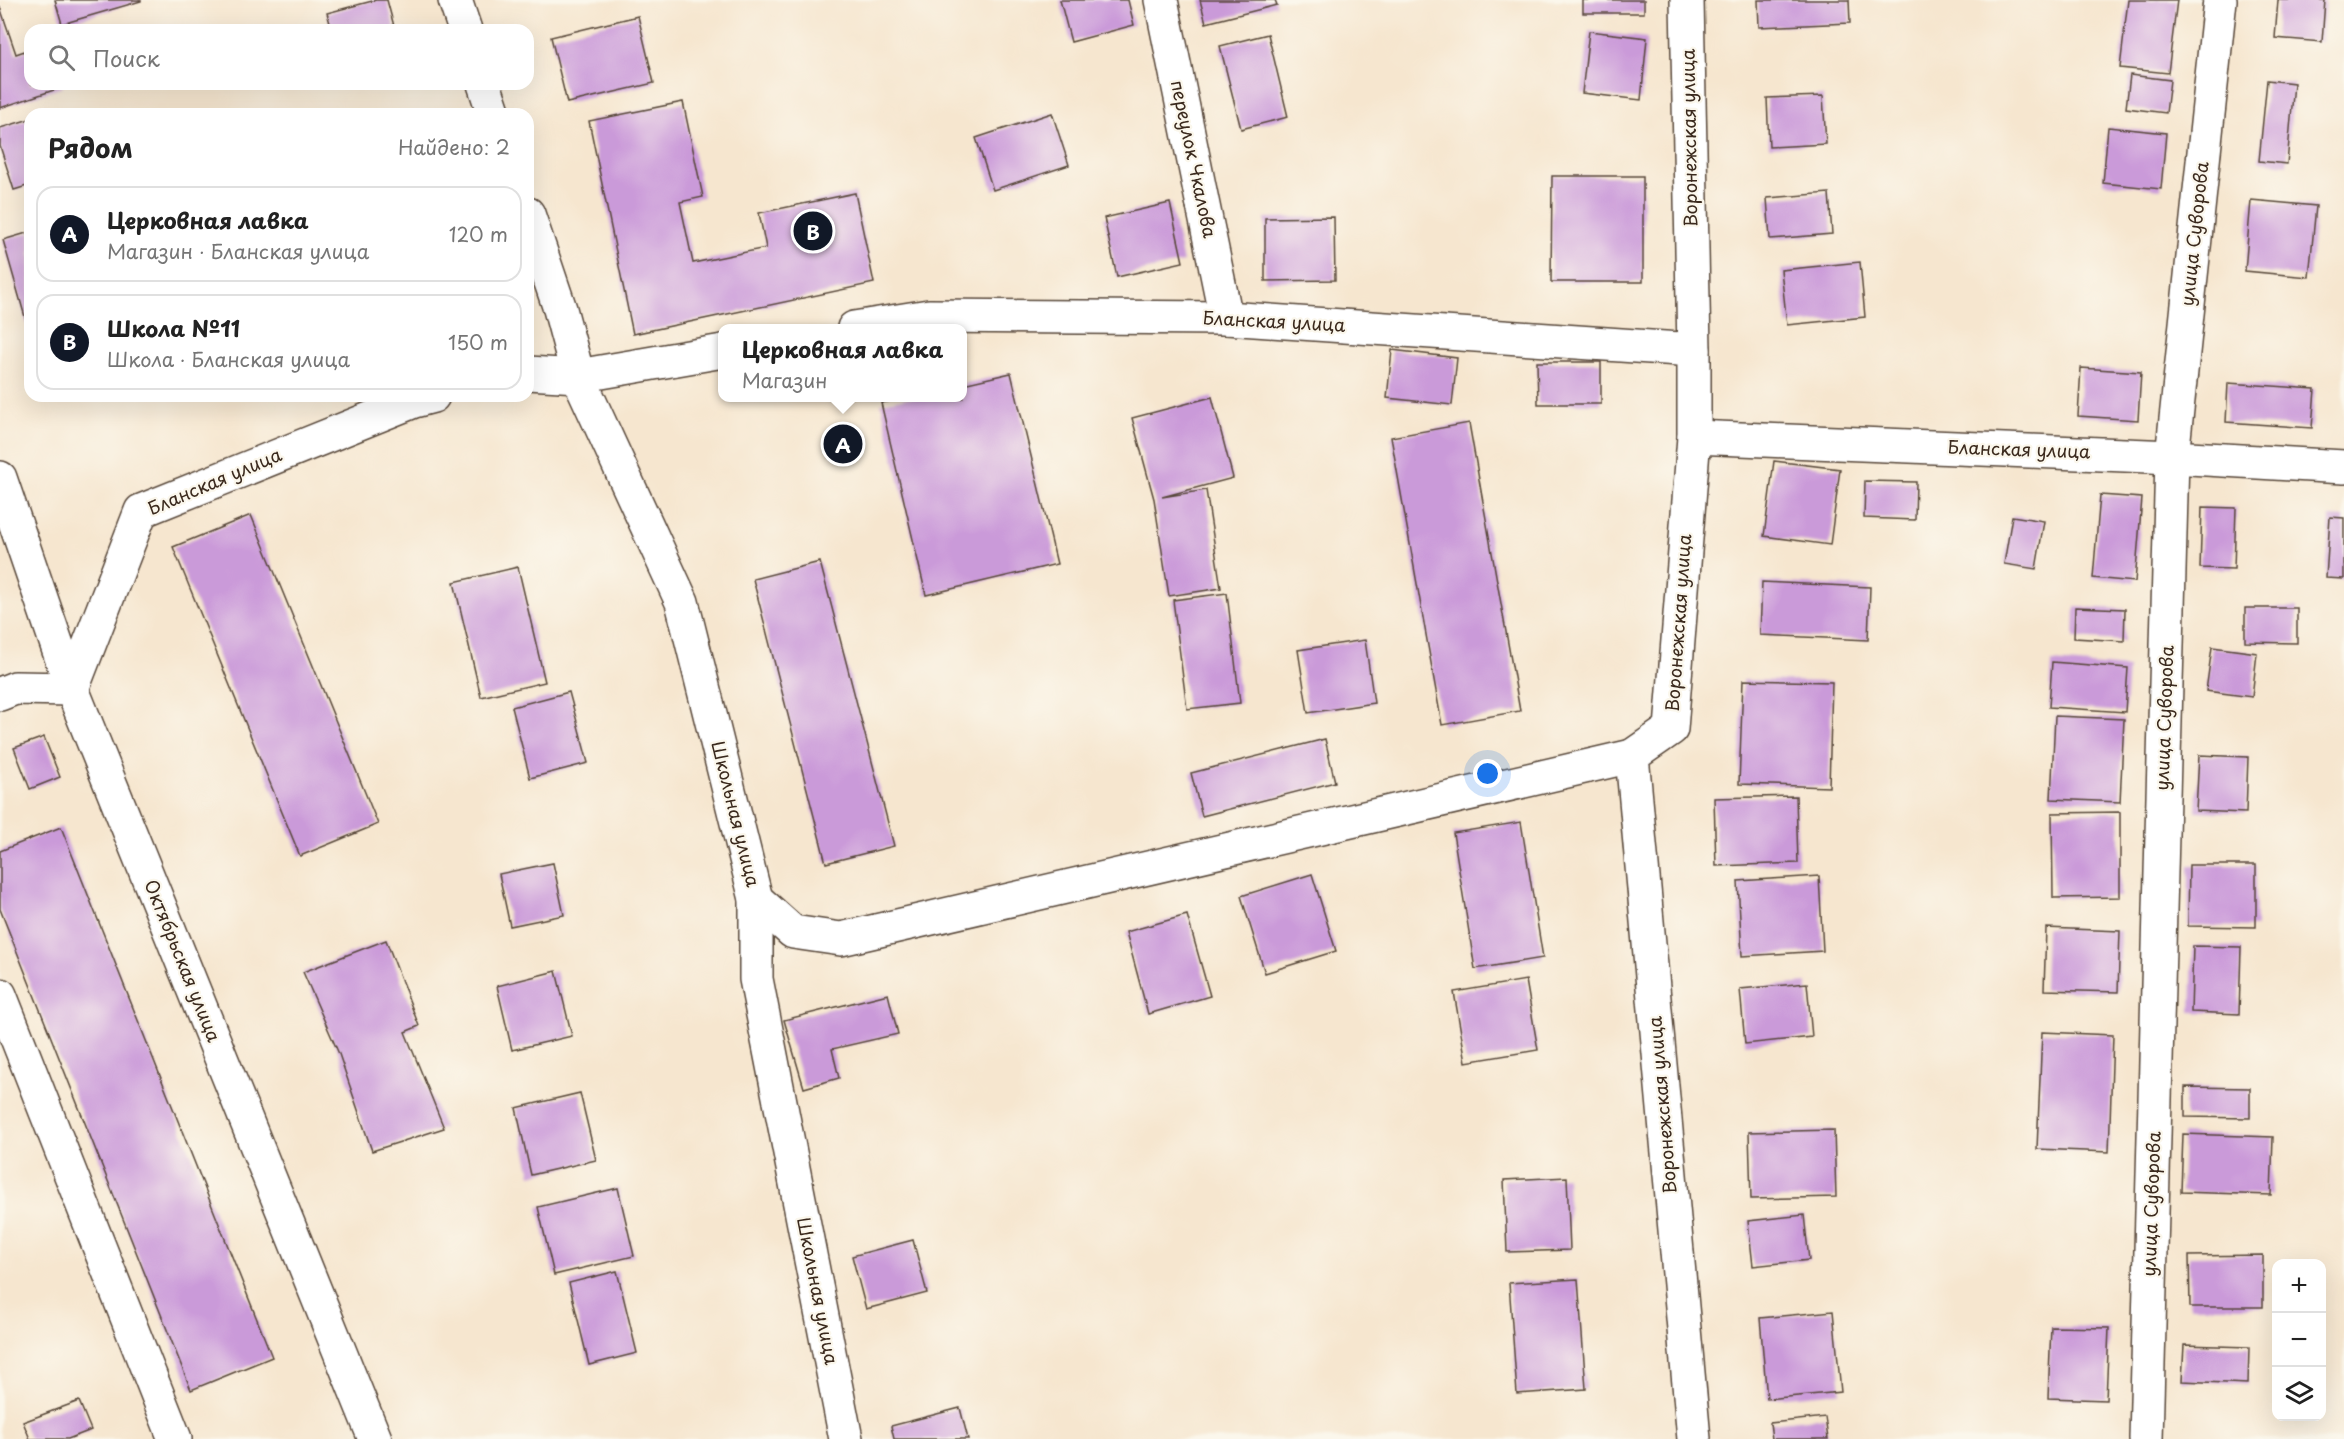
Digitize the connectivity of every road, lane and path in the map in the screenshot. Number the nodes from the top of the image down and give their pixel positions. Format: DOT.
graph roads {
  1 [pos="455,0"];
  2 [pos="1161,0"];
  3 [pos="1687,0"];
  4 [pos="2220,0"];
  5 [pos="463,24"];
  6 [pos="486,90"];
  7 [pos="492,108"];
  8 [pos="534,232"];
  9 [pos="1226,318"];
  10 [pos="879,324"];
  11 [pos="1694,350"];
  12 [pos="718,352"];
  13 [pos="534,373"];
  14 [pos="578,376"];
  15 [pos="409,402"];
  16 [pos="1694,437"];
  17 [pos="2172,457"];
  18 [pos="2344,467"];
  19 [pos="0,478"];
  20 [pos="72,689"];
  21 [pos="0,694"];
  22 [pos="1632,756"];
  23 [pos="756,899"];
  24 [pos="0,995"];
  25 [pos="175,1439"];
  26 [pos="375,1439"];
  27 [pos="846,1439"];
  28 [pos="1694,1439"];
  29 [pos="2146,1439"];
  1 -- 5 [label="street"];
  2 -- 9 [label="street, переулок Чкалова"];
  3 -- 11 [label="street, Воронежская улица"];
  4 -- 17 [label="street, улица Суворова"];
  6 -- 7 [label="street"];
  8 -- 14 [label="street, Школьная улица"];
  9 -- 10 [label="street, Бланская улица"];
  9 -- 11 [label="street, Бланская улица"];
  11 -- 16 [label="street, Воронежская улица"];
  12 -- 14 [label="street"];
  13 -- 14 [label="street"];
  14 -- 23 [label="street, Школьная улица"];
  15 -- 20 [label="street, Бланская улица"];
  16 -- 17 [label="street, Бланская улица"];
  16 -- 22 [label="street, Воронежская улица"];
  17 -- 18 [label="street, Бланская улица"];
  17 -- 29 [label="street, улица Суворова"];
  19 -- 20 [label="street, Октябрьская улица"];
  20 -- 21 [label="street"];
  20 -- 26 [label="street, Октябрьская улица"];
  22 -- 23 [label="street"];
  22 -- 28 [label="street, Воронежская улица"];
  23 -- 27 [label="street, Школьная улица"];
  24 -- 25 [label="street"];
}
